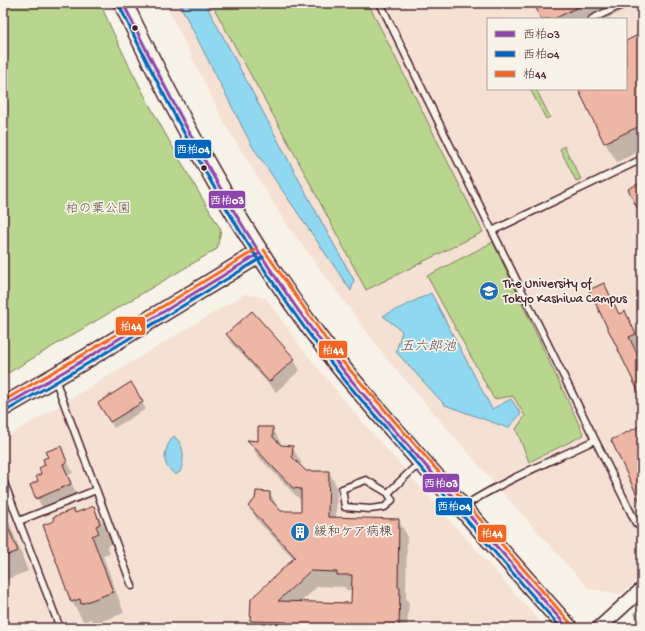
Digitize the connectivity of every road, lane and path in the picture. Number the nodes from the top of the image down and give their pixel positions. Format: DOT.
graph roads {
  1 [pos="123,3"];
  2 [pos="380,3"];
  3 [pos="625,3"];
  4 [pos="594,18"];
  5 [pos="642,159"];
  6 [pos="492,231"];
  7 [pos="260,253"];
  8 [pos="54,377"];
  9 [pos="3,407"];
  10 [pos="595,440"];
  11 [pos="424,465"];
  12 [pos="3,480"];
  13 [pos="96,490"];
  14 [pos="388,493"];
  15 [pos="462,508"];
  16 [pos="19,521"];
  17 [pos="642,529"];
  18 [pos="132,586"];
  19 [pos="642,589"];
  20 [pos="60,628"];
  21 [pos="568,628"];
  22 [pos="599,628"];
  1 -- 7 [label="street"];
  2 -- 6 [label="lane"];
  3 -- 4 [label="lane"];
  5 -- 6 [label="lane"];
  6 -- 10 [label="lane"];
  7 -- 8 [label="street"];
  7 -- 11 [label="street"];
  8 -- 9 [label="street"];
  8 -- 13 [label="lane"];
  10 -- 15 [label="lane"];
  10 -- 17 [label="lane"];
  11 -- 14 [label="lane"];
  11 -- 15 [label="street"];
  12 -- 16 [label="lane"];
  13 -- 16 [label="lane"];
  13 -- 18 [label="lane"];
  14 -- 14 [label="lane"];
  15 -- 21 [label="street"];
  16 -- 20 [label="lane"];
  19 -- 22 [label="street"];
}
